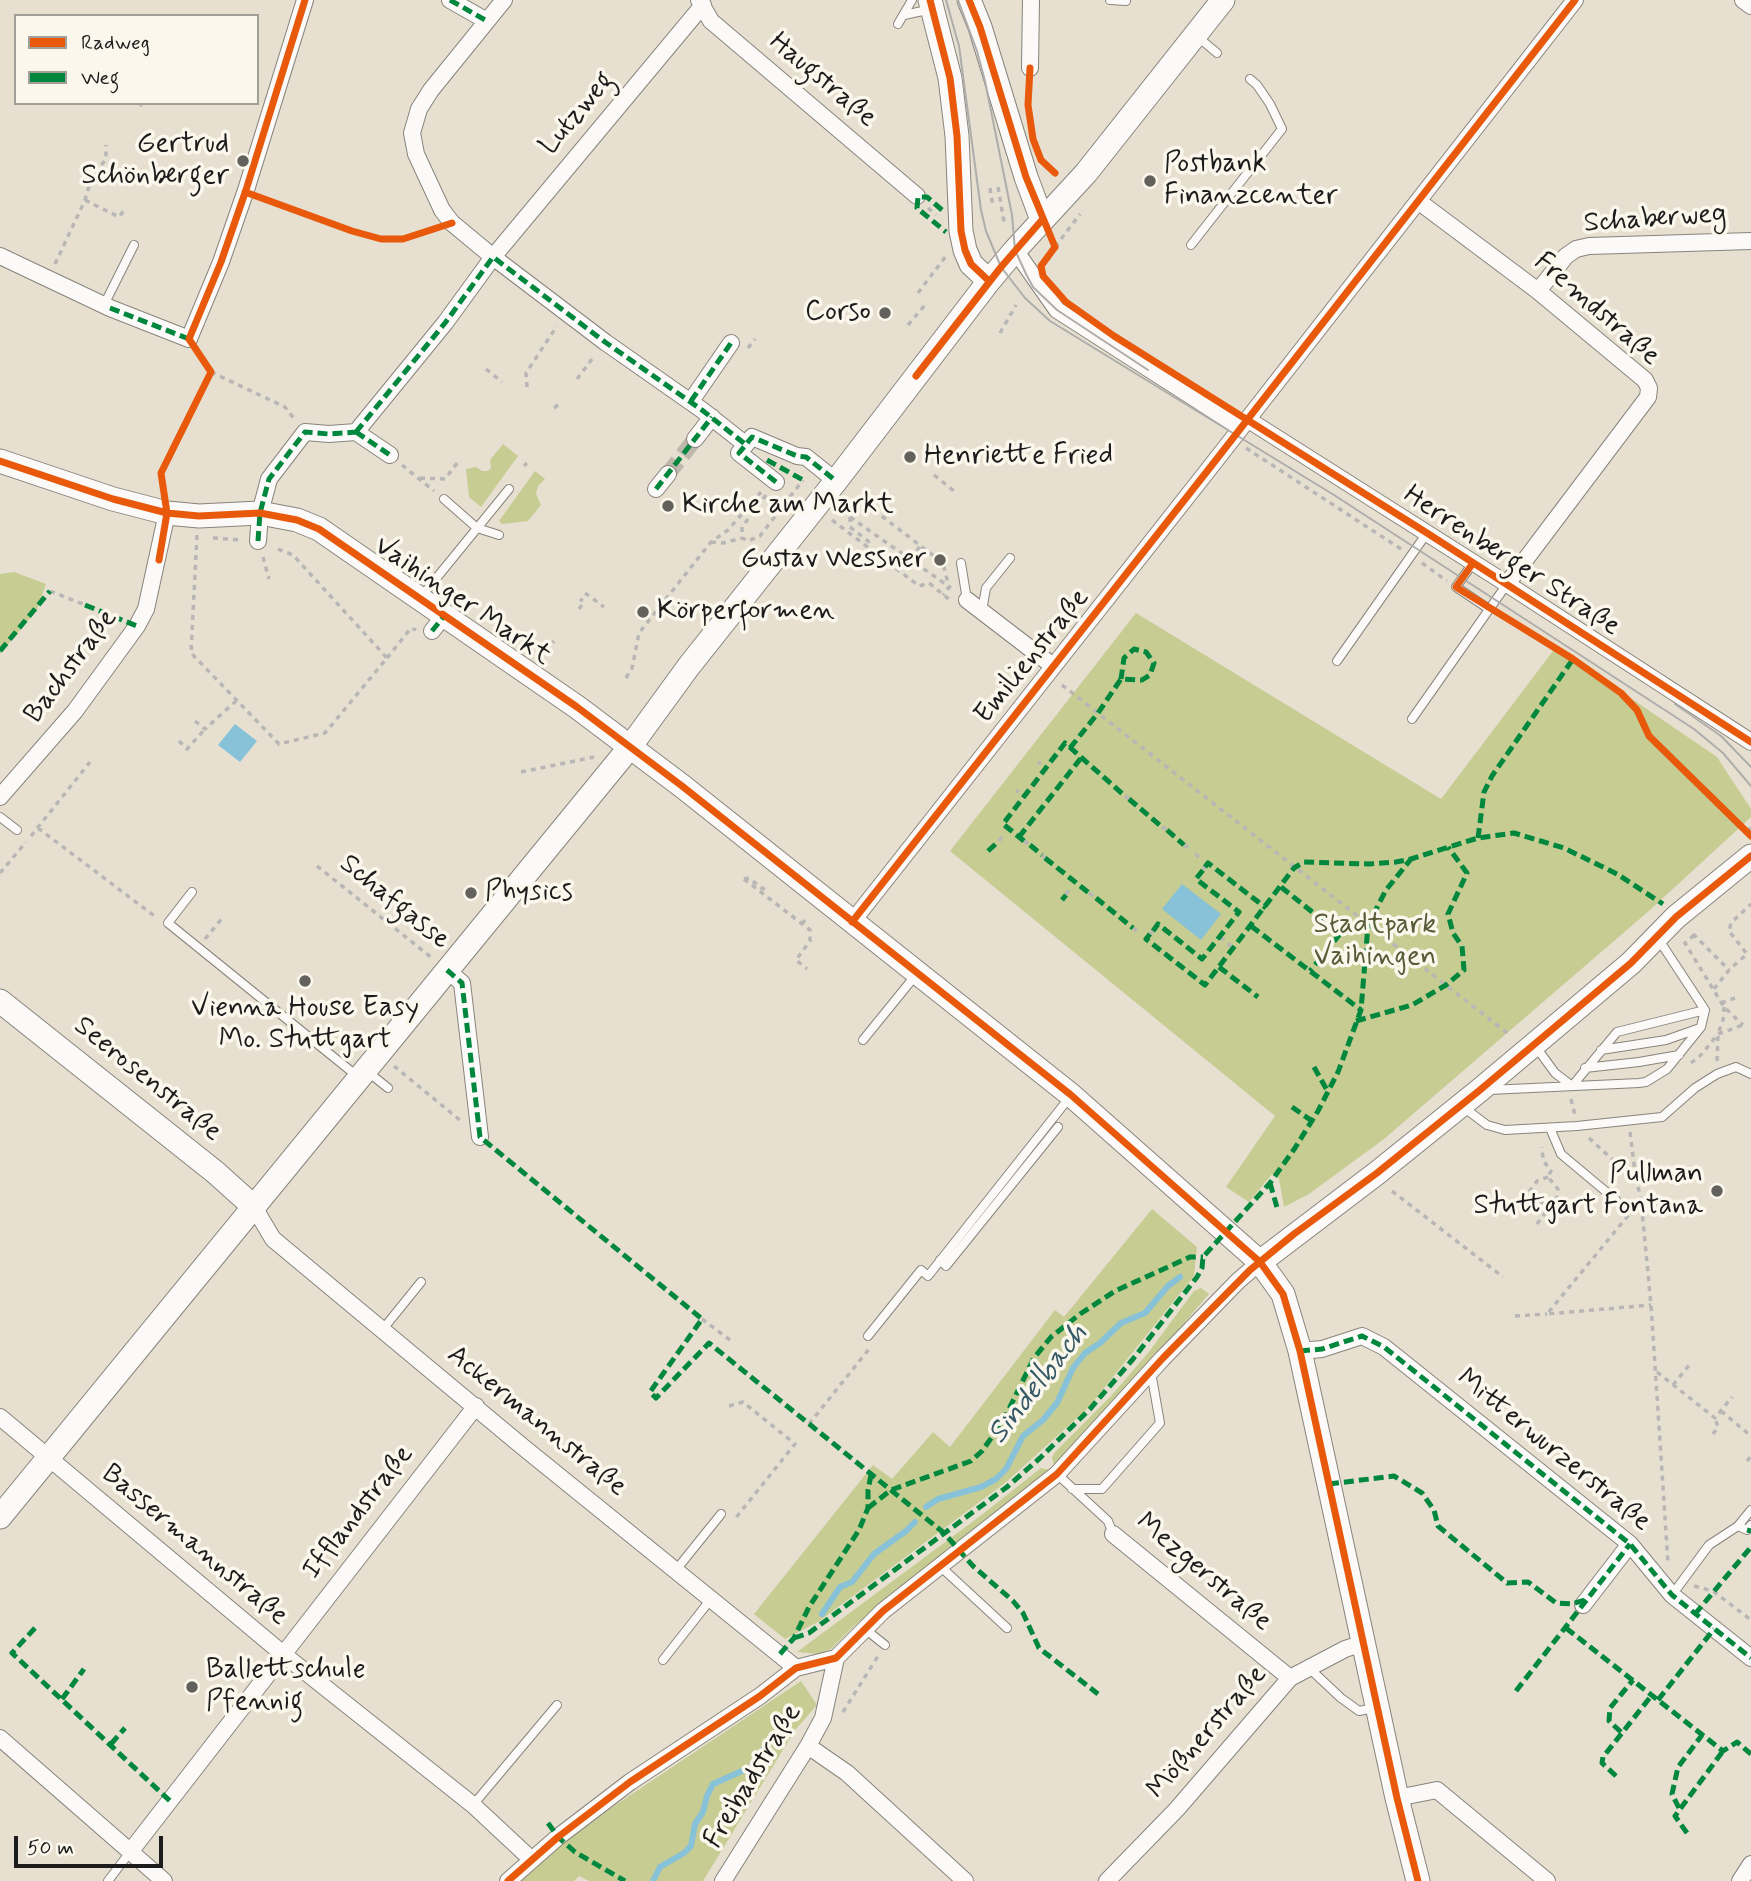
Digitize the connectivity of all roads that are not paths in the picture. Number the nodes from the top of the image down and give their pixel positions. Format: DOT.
graph roads {
  1 [pos="305,0"];
  2 [pos="450,0"];
  3 [pos="504,0"];
  4 [pos="970,0"];
  5 [pos="1031,0"];
  6 [pos="1110,0"];
  7 [pos="1223,0"];
  8 [pos="1574,0"];
  9 [pos="1743,0"];
  10 [pos="1126,1"];
  11 [pos="701,3"];
  12 [pos="925,3"];
  13 [pos="1751,6"];
  14 [pos="904,15"];
  15 [pos="487,21"];
  16 [pos="898,24"];
  17 [pos="1195,35"];
  18 [pos="1217,53"];
  19 [pos="1030,68"];
  20 [pos="1250,79"];
  21 [pos="916,196"];
  22 [pos="1418,201"];
  23 [pos="1042,220"];
  24 [pos="1751,241"];
  25 [pos="134,245"];
  26 [pos="1191,245"];
  27 [pos="1015,250"];
  28 [pos="0,256"];
  29 [pos="494,257"];
  30 [pos="989,281"];
  31 [pos="1038,282"];
  32 [pos="1055,289"];
  33 [pos="1538,291"];
  34 [pos="104,306"];
  35 [pos="731,343"];
  36 [pos="691,401"];
  37 [pos="712,417"];
  38 [pos="1240,429"];
  39 [pos="356,432"];
  40 [pos="695,439"];
  41 [pos="745,444"];
  42 [pos="390,455"];
  43 [pos="0,461"];
  44 [pos="668,474"];
  45 [pos="836,481"];
  46 [pos="776,482"];
  47 [pos="656,488"];
  48 [pos="509,489"];
  49 [pos="444,499"];
  50 [pos="167,513"];
  51 [pos="260,513"];
  52 [pos="477,528"];
  53 [pos="1427,533"];
  54 [pos="499,535"];
  55 [pos="258,541"];
  56 [pos="1010,558"];
  57 [pos="961,563"];
  58 [pos="1473,563"];
  59 [pos="1507,583"];
  60 [pos="419,599"];
  61 [pos="960,601"];
  62 [pos="1489,609"];
  63 [pos="982,611"];
  64 [pos="1337,661"];
  65 [pos="1053,666"];
  66 [pos="1412,719"];
  67 [pos="1751,742"];
  68 [pos="630,747"];
  69 [pos="0,797"];
  70 [pos="0,817"];
  71 [pos="18,830"];
  72 [pos="1751,856"];
  73 [pos="192,892"];
  74 [pos="852,922"];
  75 [pos="1657,937"];
  76 [pos="447,970"];
  77 [pos="917,973"];
  78 [pos="0,1000"];
  79 [pos="1705,1010"];
  80 [pos="1700,1027"];
  81 [pos="863,1040"];
  82 [pos="1534,1045"];
  83 [pos="1601,1050"];
  84 [pos="1681,1054"];
  85 [pos="368,1067"];
  86 [pos="1585,1068"];
  87 [pos="1751,1074"];
  88 [pos="1572,1086"];
  89 [pos="388,1088"];
  90 [pos="1480,1090"];
  91 [pos="1071,1095"];
  92 [pos="1461,1106"];
  93 [pos="1058,1127"];
  94 [pos="1550,1128"];
  95 [pos="480,1137"];
  96 [pos="1616,1200"];
  97 [pos="254,1207"];
  98 [pos="940,1260"];
  99 [pos="1260,1262"];
  100 [pos="421,1282"];
  101 [pos="383,1329"];
  102 [pos="869,1336"];
  103 [pos="1300,1351"];
  104 [pos="1150,1372"];
  105 [pos="476,1406"];
  106 [pos="0,1417"];
  107 [pos="50,1458"];
  108 [pos="1057,1474"];
  109 [pos="1072,1489"];
  110 [pos="1751,1510"];
  111 [pos="721,1514"];
  112 [pos="0,1517"];
  113 [pos="1751,1525"];
  114 [pos="1738,1526"];
  115 [pos="1113,1534"];
  116 [pos="1630,1544"];
  117 [pos="942,1567"];
  118 [pos="676,1570"];
  119 [pos="1672,1595"];
  120 [pos="711,1599"];
  121 [pos="1583,1605"];
  122 [pos="1007,1628"];
  123 [pos="865,1629"];
  124 [pos="1363,1643"];
  125 [pos="885,1645"];
  126 [pos="283,1654"];
  127 [pos="836,1658"];
  128 [pos="1751,1658"];
  129 [pos="663,1660"];
  130 [pos="796,1668"];
  131 [pos="1309,1668"];
  132 [pos="1290,1678"];
  133 [pos="557,1705"];
  134 [pos="1377,1708"];
  135 [pos="0,1738"];
  136 [pos="808,1746"];
  137 [pos="1397,1798"];
  138 [pos="473,1805"];
  139 [pos="130,1852"];
  140 [pos="532,1860"];
  141 [pos="1751,1864"];
  142 [pos="108,1881"];
  143 [pos="164,1881"];
  144 [pos="508,1881"];
  145 [pos="723,1881"];
  146 [pos="965,1881"];
  147 [pos="1107,1881"];
  148 [pos="1418,1881"];
  149 [pos="1547,1881"];
  150 [pos="1740,1881"];
  1 -- 34 [label="street"];
  2 -- 15 [label="street"];
  3 -- 15 [label="street"];
  4 -- 23 [label="main road"];
  5 -- 19 [label="street"];
  6 -- 10 [label="lane"];
  7 -- 17 [label="main road"];
  8 -- 22 [label="street, Emilienstraße"];
  9 -- 13 [label="street"];
  11 -- 21 [label="street, Haugstraße"];
  11 -- 29 [label="street, Lutzweg"];
  12 -- 14 [label="lane"];
  12 -- 14 [label="lane"];
  12 -- 30 [label="main road"];
  14 -- 16 [label="lane"];
  15 -- 29 [label="street"];
  17 -- 18 [label="lane"];
  17 -- 23 [label="main road"];
  20 -- 26 [label="lane"];
  22 -- 33 [label="street, Fremdstraße"];
  22 -- 38 [label="street, Emilienstraße"];
  23 -- 27 [label="main road"];
  24 -- 33 [label="street, Schaberweg"];
  25 -- 34 [label="lane"];
  27 -- 30 [label="main road"];
  27 -- 31 [label="street, Herrenberger Straße"];
  28 -- 34 [label="street"];
  29 -- 36 [label="street"];
  29 -- 39 [label="street"];
  30 -- 45 [label="main road"];
  31 -- 32 [label="lane"];
  31 -- 38 [label="street, Herrenberger Straße"];
  33 -- 59 [label="street, Fremdstraße"];
  35 -- 36 [label="street"];
  36 -- 37 [label="street"];
  37 -- 40 [label="street"];
  37 -- 41 [label="street"];
  38 -- 53 [label="street, Herrenberger Straße"];
  38 -- 65 [label="street, Emilienstraße"];
  39 -- 42 [label="street"];
  39 -- 51 [label="street"];
  41 -- 45 [label="street"];
  41 -- 46 [label="street"];
  43 -- 50 [label="main road, Vaihinger Markt"];
  44 -- 47 [label="street"];
  45 -- 68 [label="main road"];
  48 -- 52 [label="lane, Vaihinger Markt"];
  49 -- 52 [label="lane"];
  50 -- 51 [label="main road, Vaihinger Markt"];
  50 -- 69 [label="street, Bachstraße"];
  51 -- 55 [label="street"];
  51 -- 60 [label="main road, Vaihinger Markt"];
  52 -- 54 [label="lane"];
  52 -- 60 [label="lane, Vaihinger Markt"];
  53 -- 58 [label="street, Herrenberger Straße"];
  53 -- 64 [label="lane, Herrenberger Straße"];
  56 -- 63 [label="lane"];
  57 -- 61 [label="lane"];
  58 -- 59 [label="street, Herrenberger Straße"];
  58 -- 62 [label="lane"];
  59 -- 62 [label="lane, Herrenberger Straße"];
  59 -- 67 [label="street, Herrenberger Straße"];
  60 -- 68 [label="main road, Vaihinger Markt"];
  61 -- 63 [label="street"];
  62 -- 66 [label="lane, Herrenberger Straße"];
  63 -- 65 [label="street"];
  65 -- 74 [label="street, Emilienstraße"];
  68 -- 74 [label="main road, Vaihinger Markt"];
  68 -- 76 [label="main road"];
  70 -- 71 [label="lane"];
  72 -- 75 [label="main road"];
  73 -- 85 [label="lane"];
  74 -- 77 [label="main road, Vaihinger Markt"];
  75 -- 79 [label="lane"];
  75 -- 82 [label="main road"];
  76 -- 85 [label="main road"];
  76 -- 95 [label="street"];
  77 -- 81 [label="lane"];
  77 -- 91 [label="main road, Vaihinger Markt"];
  78 -- 97 [label="main road, Seerosenstraße"];
  79 -- 80 [label="lane"];
  79 -- 83 [label="lane"];
  80 -- 83 [label="lane"];
  80 -- 84 [label="lane"];
  82 -- 88 [label="lane"];
  82 -- 90 [label="main road"];
  83 -- 86 [label="lane"];
  84 -- 86 [label="lane"];
  84 -- 88 [label="lane"];
  85 -- 89 [label="lane"];
  85 -- 97 [label="main road"];
  86 -- 88 [label="lane"];
  87 -- 94 [label="lane"];
  88 -- 90 [label="lane"];
  90 -- 92 [label="main road"];
  91 -- 98 [label="lane"];
  91 -- 99 [label="main road, Vaihinger Markt"];
  92 -- 94 [label="lane"];
  92 -- 99 [label="main road"];
  93 -- 98 [label="lane"];
  94 -- 96 [label="lane"];
  97 -- 101 [label="street, Ackermannstraße"];
  97 -- 107 [label="main road"];
  98 -- 102 [label="lane"];
  99 -- 103 [label="main road, Vaihinger Markt"];
  99 -- 104 [label="street"];
  100 -- 101 [label="lane"];
  101 -- 105 [label="street, Ackermannstraße"];
  103 -- 116 [label="street, Mitterwurzerstraße"];
  103 -- 124 [label="main road, Vaihinger Markt"];
  104 -- 108 [label="street"];
  104 -- 109 [label="lane"];
  105 -- 118 [label="street, Ackermannstraße"];
  105 -- 126 [label="street, Ifflandstraße"];
  106 -- 107 [label="street, Bassermannstraße"];
  107 -- 112 [label="main road"];
  107 -- 126 [label="street, Bassermannstraße"];
  108 -- 109 [label="lane, Mezgerstraße"];
  108 -- 117 [label="street"];
  109 -- 115 [label="lane, Mezgerstraße"];
  110 -- 114 [label="lane"];
  111 -- 118 [label="lane"];
  113 -- 114 [label="lane"];
  114 -- 119 [label="lane"];
  115 -- 132 [label="street, Mezgerstraße"];
  116 -- 119 [label="street, Mitterwurzerstraße"];
  116 -- 121 [label="street"];
  117 -- 122 [label="lane"];
  117 -- 123 [label="street"];
  118 -- 120 [label="street, Ackermannstraße"];
  119 -- 128 [label="street, Mitterwurzerstraße"];
  120 -- 129 [label="lane"];
  120 -- 130 [label="street, Ackermannstraße"];
  123 -- 125 [label="lane"];
  123 -- 127 [label="street"];
  124 -- 131 [label="street, Mößnerstraße"];
  124 -- 134 [label="main road, Vaihinger Markt"];
  126 -- 138 [label="street, Bassermannstraße"];
  126 -- 139 [label="street, Ifflandstraße"];
  127 -- 130 [label="street"];
  127 -- 136 [label="street, Freibadstraße"];
  130 -- 140 [label="street"];
  131 -- 132 [label="street, Mößnerstraße"];
  131 -- 134 [label="lane"];
  132 -- 147 [label="street, Mößnerstraße"];
  133 -- 138 [label="lane"];
  134 -- 137 [label="main road, Vaihinger Markt"];
  135 -- 139 [label="street"];
  136 -- 145 [label="street, Freibadstraße"];
  136 -- 146 [label="street"];
  137 -- 148 [label="main road, Vaihinger Markt"];
  137 -- 149 [label="street"];
  138 -- 140 [label="street, Bassermannstraße"];
  139 -- 142 [label="lane"];
  139 -- 143 [label="street"];
  140 -- 144 [label="street"];
  141 -- 150 [label="street"];
}
